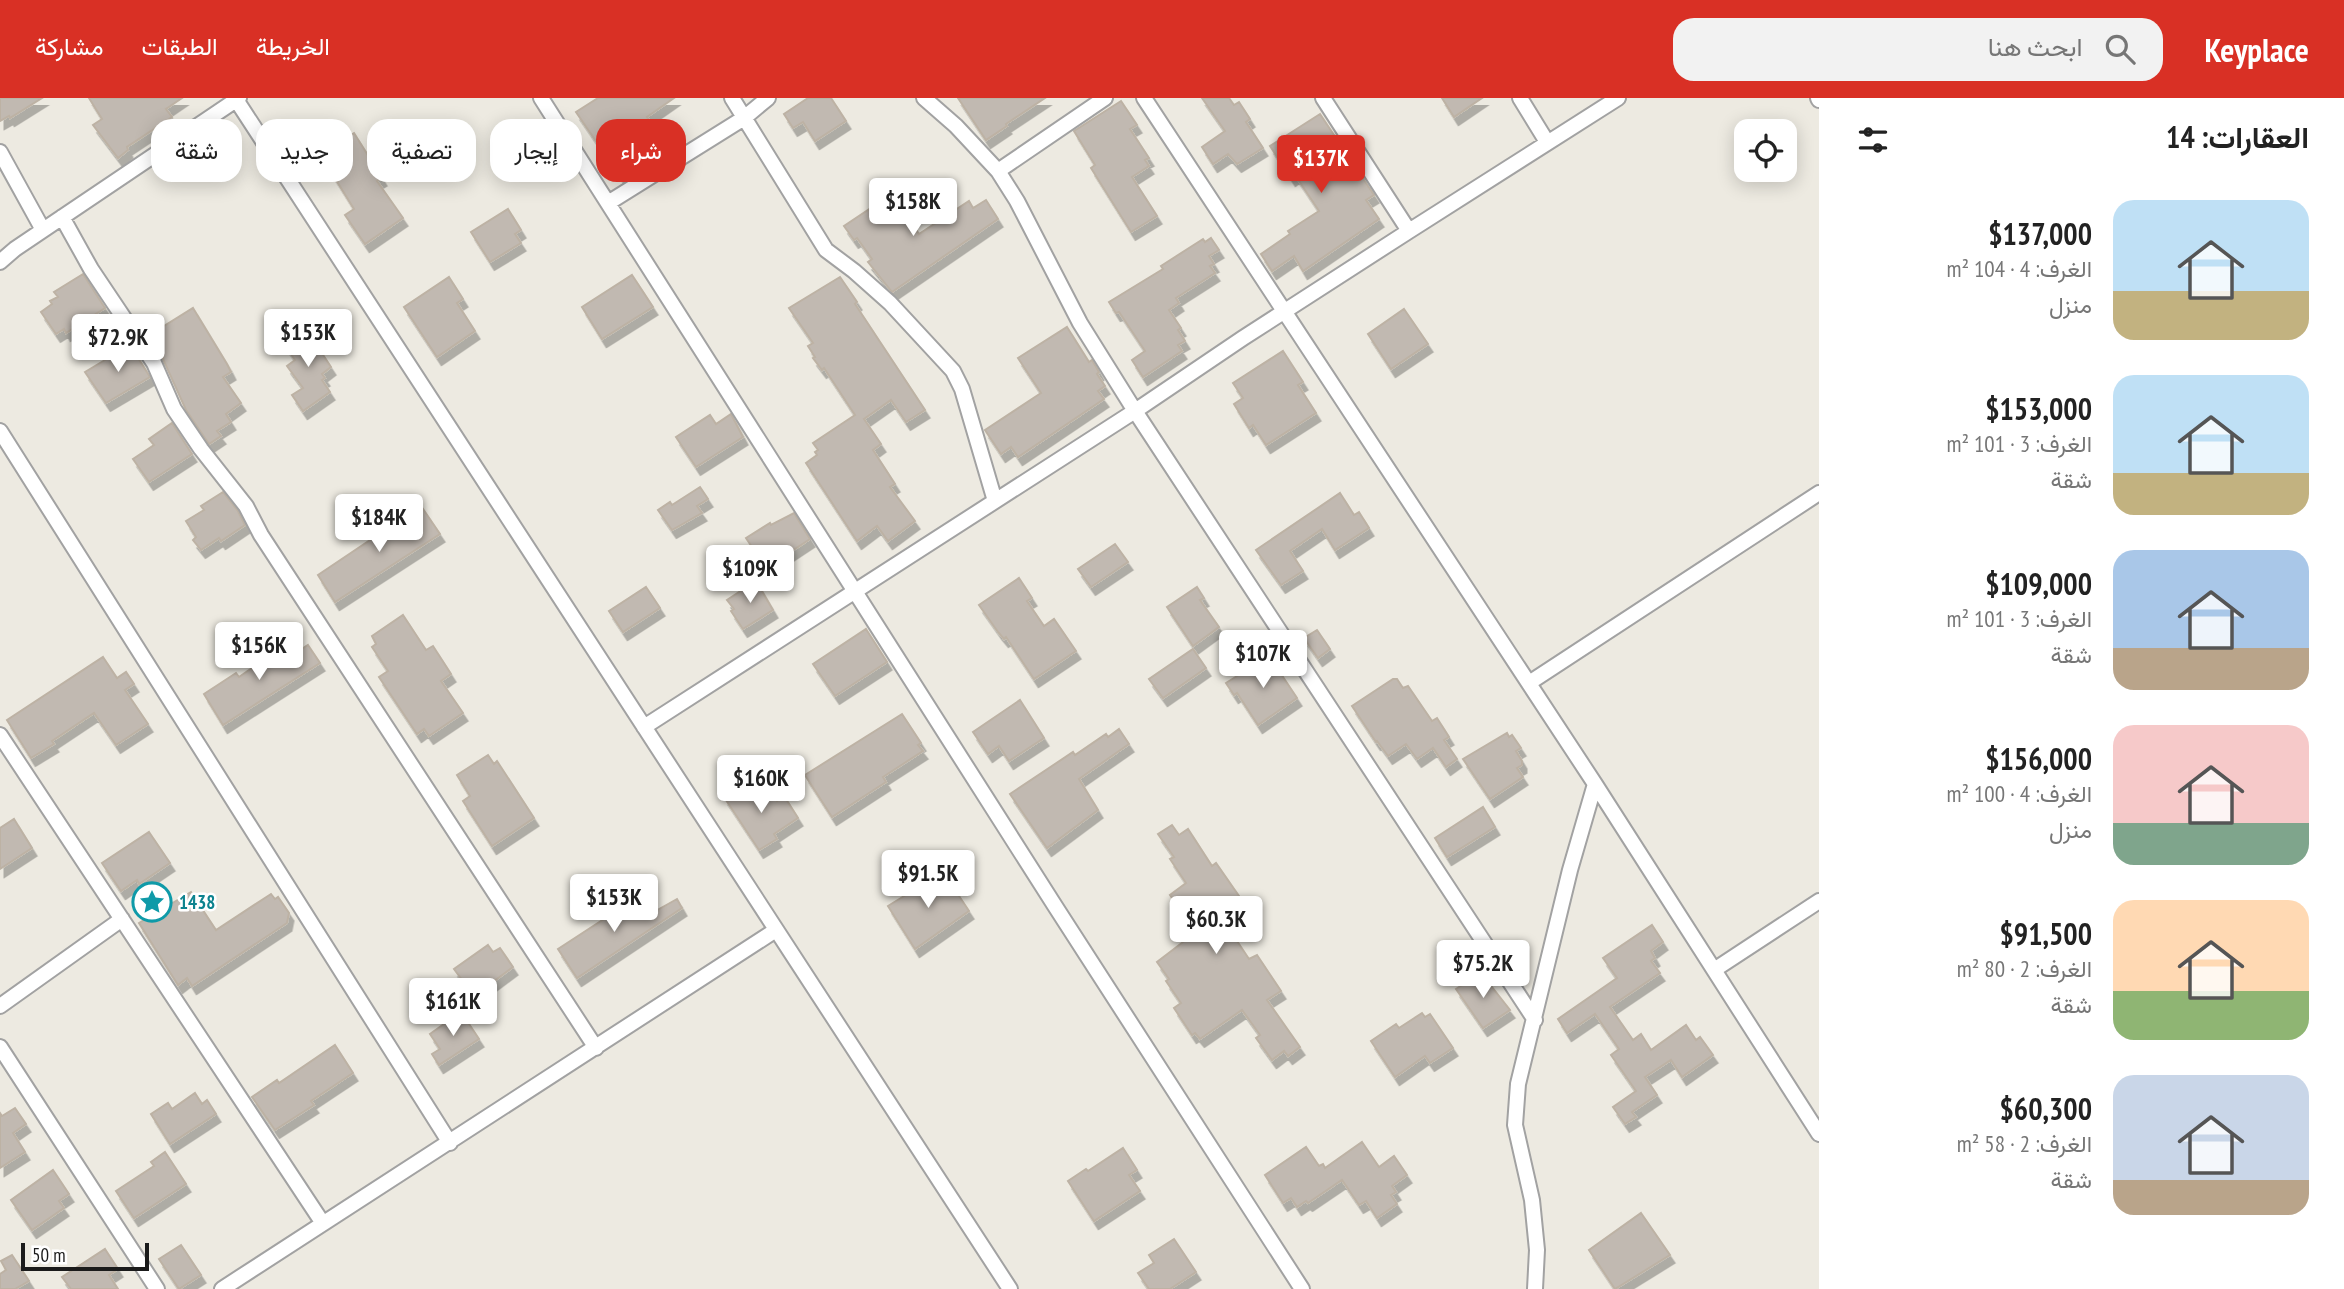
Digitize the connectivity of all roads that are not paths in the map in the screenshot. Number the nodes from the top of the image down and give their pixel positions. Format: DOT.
graph roads {
  1 [pos="541,98"];
  2 [pos="732,98"];
  3 [pos="768,98"];
  4 [pos="924,98"];
  5 [pos="1105,98"];
  6 [pos="1144,98"];
  7 [pos="1323,98"];
  8 [pos="1520,98"];
  9 [pos="1618,98"];
  10 [pos="237,99"];
  11 [pos="744,118"];
  12 [pos="1547,142"];
  13 [pos="0,152"];
  14 [pos="998,171"];
  15 [pos="608,202"];
  16 [pos="62,217"];
  17 [pos="43,230"];
  18 [pos="1409,231"];
  19 [pos="0,262"];
  20 [pos="1284,311"];
  21 [pos="1135,411"];
  22 [pos="0,431"];
  23 [pos="1819,493"];
  24 [pos="995,501"];
  25 [pos="855,592"];
  26 [pos="1529,683"];
  27 [pos="645,727"];
  28 [pos="0,735"];
  29 [pos="5,753"];
  30 [pos="1595,784"];
  31 [pos="1819,901"];
  32 [pos="122,919"];
  33 [pos="776,930"];
  34 [pos="1714,970"];
  35 [pos="0,1006"];
  36 [pos="1535,1020"];
  37 [pos="0,1047"];
  38 [pos="596,1048"];
  39 [pos="1819,1134"];
  40 [pos="450,1143"];
  41 [pos="323,1222"];
  42 [pos="157,1289"];
  43 [pos="222,1289"];
  44 [pos="1010,1289"];
  45 [pos="1302,1289"];
  46 [pos="1535,1289"];
  1 -- 15 [label="street"];
  2 -- 11 [label="street"];
  3 -- 11 [label="street"];
  4 -- 14 [label="street"];
  5 -- 14 [label="street"];
  6 -- 20 [label="street"];
  7 -- 18 [label="street"];
  8 -- 12 [label="street"];
  9 -- 12 [label="street"];
  10 -- 16 [label="street"];
  10 -- 27 [label="street"];
  11 -- 15 [label="street"];
  11 -- 24 [label="street"];
  12 -- 18 [label="street"];
  13 -- 17 [label="street"];
  14 -- 21 [label="street"];
  15 -- 25 [label="street"];
  16 -- 17 [label="street"];
  16 -- 38 [label="street"];
  17 -- 19 [label="street"];
  18 -- 20 [label="street"];
  20 -- 21 [label="street"];
  20 -- 26 [label="street"];
  21 -- 24 [label="street"];
  21 -- 36 [label="street"];
  22 -- 40 [label="street"];
  23 -- 26 [label="street"];
  24 -- 25 [label="street"];
  25 -- 27 [label="street"];
  25 -- 45 [label="street"];
  26 -- 30 [label="street"];
  27 -- 33 [label="street"];
  28 -- 29 [label="street"];
  29 -- 32 [label="street"];
  30 -- 34 [label="street"];
  30 -- 36 [label="street"];
  31 -- 34 [label="street"];
  32 -- 35 [label="street"];
  32 -- 41 [label="street"];
  33 -- 38 [label="street"];
  33 -- 44 [label="street"];
  34 -- 39 [label="street"];
  36 -- 46 [label="street"];
  37 -- 42 [label="street"];
  38 -- 40 [label="street"];
  40 -- 41 [label="street"];
  41 -- 43 [label="street"];
}
